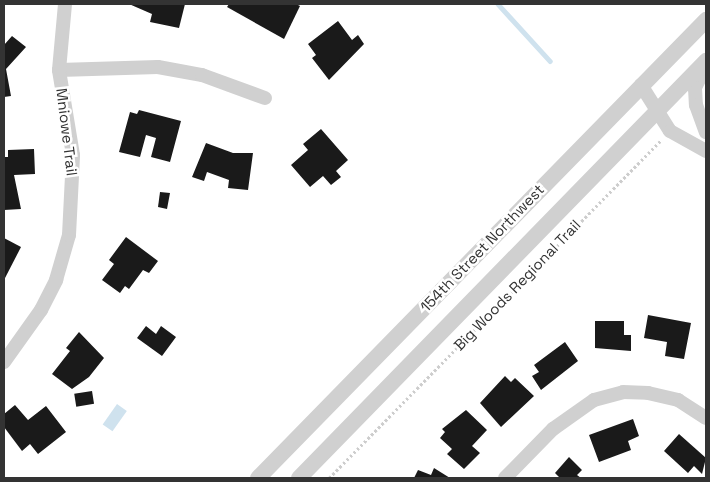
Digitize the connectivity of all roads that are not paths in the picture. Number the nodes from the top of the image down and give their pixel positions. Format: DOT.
graph roads {
  1 [pos="65,4"];
  2 [pos="706,20"];
  3 [pos="706,61"];
  4 [pos="706,66"];
  5 [pos="59,70"];
  6 [pos="640,85"];
  7 [pos="265,98"];
  8 [pos="658,112"];
  9 [pos="706,132"];
  10 [pos="706,151"];
  11 [pos="4,362"];
  12 [pos="706,418"];
  13 [pos="258,478"];
  14 [pos="299,478"];
  15 [pos="505,478"];
  1 -- 5 [label="street, Mniowe Trail"];
  2 -- 6 [label="street, 154th Street Northwest"];
  3 -- 8 [label="street, 154th Street Northwest"];
  4 -- 9 [label="street"];
  5 -- 7 [label="street"];
  5 -- 11 [label="street, Mniowe Trail"];
  6 -- 8 [label="street"];
  6 -- 13 [label="street, 154th Street Northwest"];
  8 -- 10 [label="street"];
  8 -- 14 [label="street, 154th Street Northwest"];
  12 -- 15 [label="street"];
}
